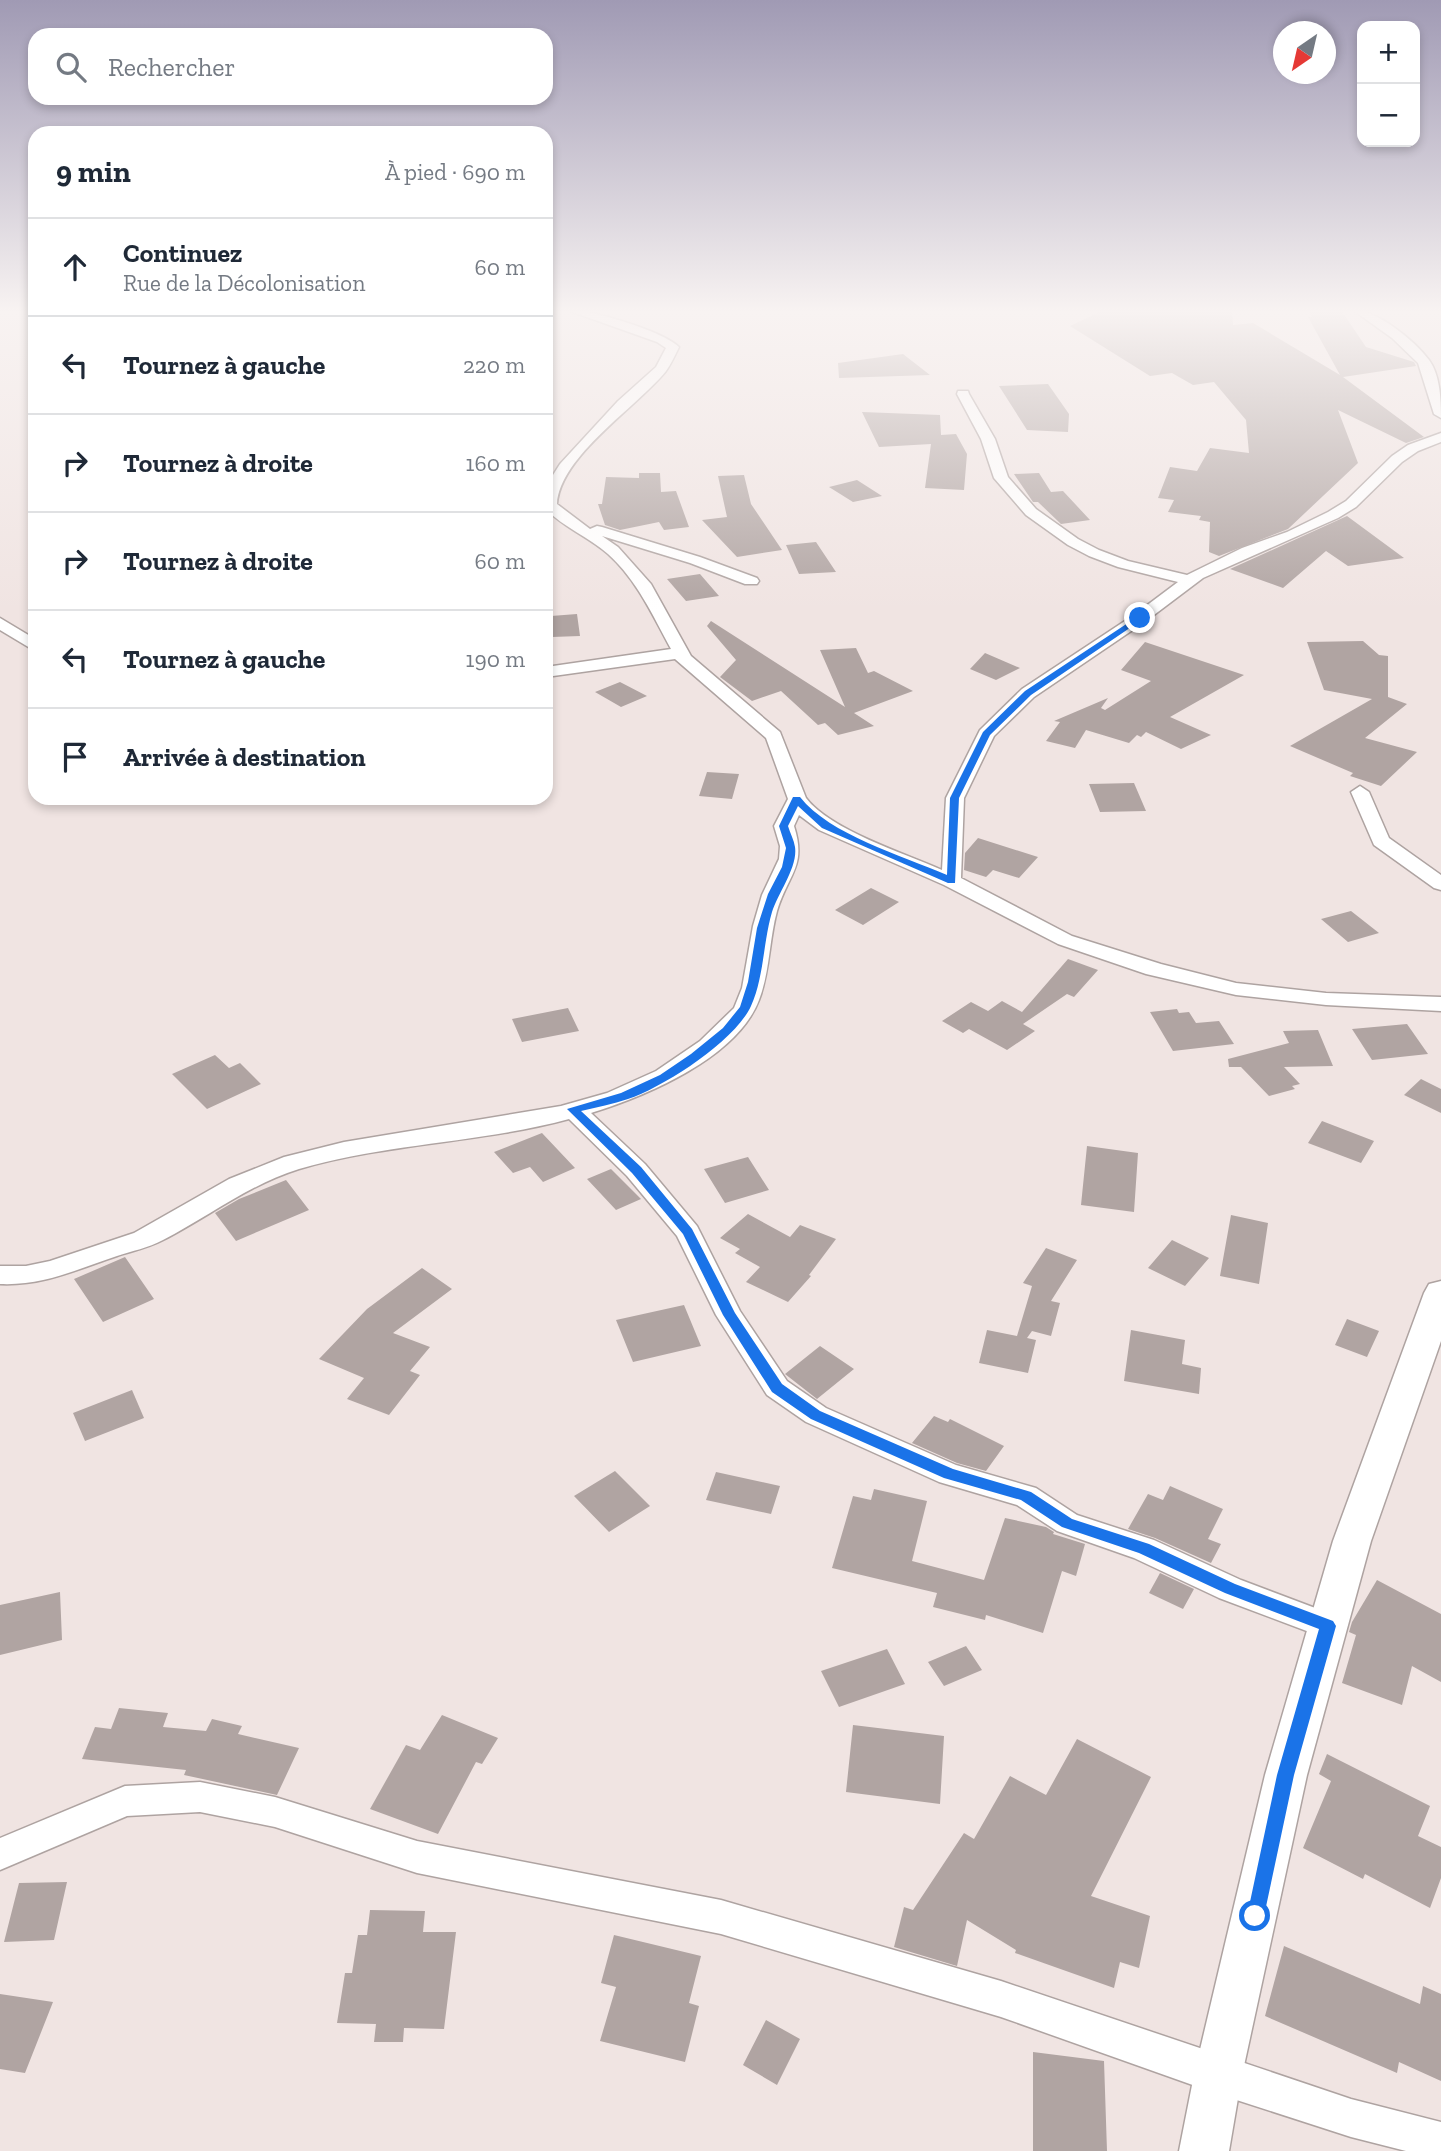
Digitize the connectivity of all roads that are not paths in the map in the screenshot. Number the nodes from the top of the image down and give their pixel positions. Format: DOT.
graph roads {
  1 [pos="619,410"];
  2 [pos="972,410"];
  3 [pos="1441,437"];
  4 [pos="553,486"];
  5 [pos="553,507"];
  6 [pos="570,521"];
  7 [pos="1190,580"];
  8 [pos="751,581"];
  9 [pos="0,623"];
  10 [pos="28,641"];
  11 [pos="681,653"];
  12 [pos="553,671"];
  13 [pos="1360,792"];
  14 [pos="797,799"];
  15 [pos="951,881"];
  16 [pos="1441,884"];
  17 [pos="1441,1004"];
  18 [pos="573,1109"];
  19 [pos="0,1275"];
  20 [pos="1441,1293"];
  21 [pos="1328,1626"];
  22 [pos="0,1854"];
  23 [pos="1218,2075"];
  24 [pos="1441,2141"];
  25 [pos="1204,2151"];
  1 -- 4 [label="street"];
  2 -- 7 [label="street"];
  3 -- 7 [label="street"];
  5 -- 6 [label="street"];
  6 -- 8 [label="street"];
  6 -- 11 [label="street"];
  7 -- 15 [label="street"];
  9 -- 10 [label="street"];
  11 -- 12 [label="street"];
  11 -- 14 [label="street"];
  13 -- 16 [label="street"];
  14 -- 15 [label="street"];
  14 -- 18 [label="street"];
  15 -- 17 [label="street"];
  18 -- 19 [label="street"];
  18 -- 21 [label="street"];
  20 -- 21 [label="street"];
  21 -- 23 [label="street"];
  22 -- 23 [label="street"];
  23 -- 24 [label="street"];
  23 -- 25 [label="street"];
}
